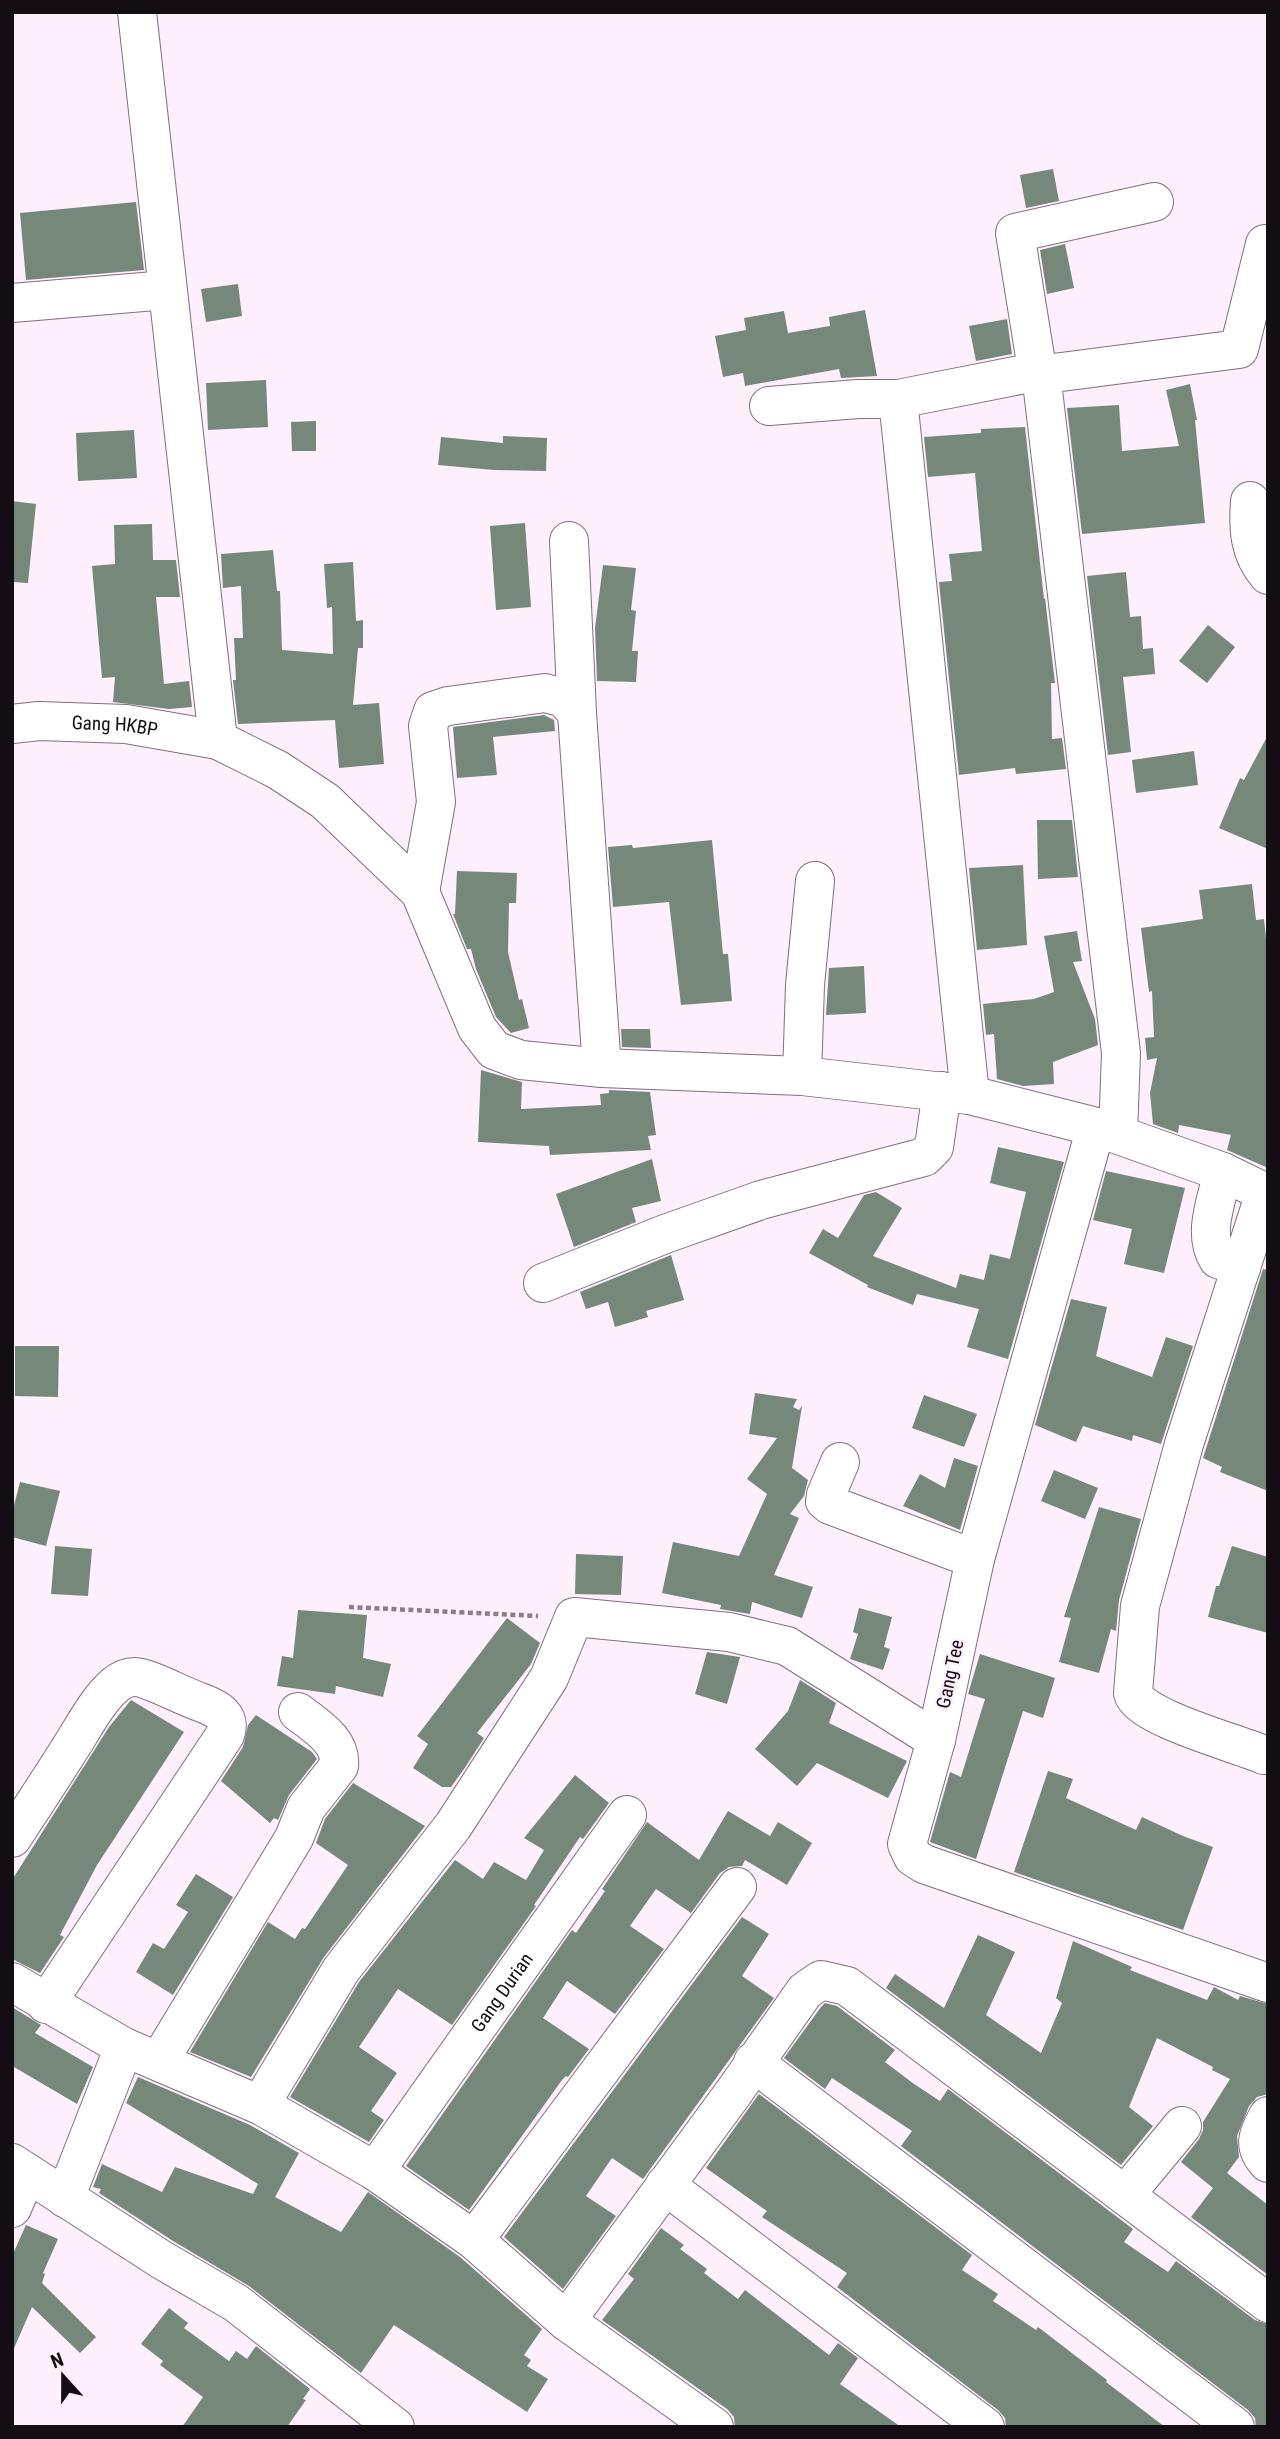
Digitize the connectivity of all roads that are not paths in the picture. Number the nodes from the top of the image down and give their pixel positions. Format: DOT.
graph roads {
  1 [pos="136,12"];
  2 [pos="1154,202"];
  3 [pos="1268,245"];
  4 [pos="167,290"];
  5 [pos="12,303"];
  6 [pos="1038,375"];
  7 [pos="898,399"];
  8 [pos="769,406"];
  9 [pos="1250,501"];
  10 [pos="569,541"];
  11 [pos="1268,575"];
  12 [pos="577,713"];
  13 [pos="12,724"];
  14 [pos="218,740"];
  15 [pos="815,881"];
  16 [pos="420,892"];
  17 [pos="602,1068"];
  18 [pos="802,1076"];
  19 [pos="956,1093"];
  20 [pos="1107,1131"];
  21 [pos="1223,1172"];
  22 [pos="1266,1193"];
  23 [pos="1241,1268"];
  24 [pos="543,1283"];
  25 [pos="840,1462"];
  26 [pos="975,1559"];
  27 [pos="298,1712"];
  28 [pos="936,1741"];
  29 [pos="1264,1755"];
  30 [pos="627,1815"];
  31 [pos="12,1838"];
  32 [pos="737,1887"];
  33 [pos="12,1982"];
  34 [pos="1268,1983"];
  35 [pos="47,2004"];
  36 [pos="141,2054"];
  37 [pos="753,2062"];
  38 [pos="260,2105"];
  39 [pos="1268,2116"];
  40 [pos="1182,2126"];
  41 [pos="1268,2163"];
  42 [pos="20,2168"];
  43 [pos="375,2171"];
  44 [pos="665,2185"];
  45 [pos="1125,2195"];
  46 [pos="65,2198"];
  47 [pos="12,2208"];
  48 [pos="474,2240"];
  49 [pos="1268,2303"];
  50 [pos="566,2321"];
  51 [pos="395,2427"];
  52 [pos="713,2427"];
  53 [pos="985,2427"];
  54 [pos="1235,2427"];
  1 -- 4 [label="street"];
  2 -- 6 [label="street, Gang Tee"];
  3 -- 6 [label="street"];
  4 -- 5 [label="street"];
  4 -- 14 [label="street"];
  6 -- 7 [label="street"];
  6 -- 20 [label="street, Gang Tee"];
  7 -- 8 [label="street"];
  7 -- 19 [label="street"];
  9 -- 11 [label="street"];
  10 -- 12 [label="street"];
  12 -- 16 [label="street"];
  12 -- 17 [label="street"];
  13 -- 14 [label="street, Gang HKBP"];
  14 -- 16 [label="street, Gang HKBP"];
  15 -- 18 [label="street"];
  16 -- 17 [label="street"];
  17 -- 18 [label="street"];
  18 -- 19 [label="street"];
  19 -- 20 [label="street"];
  19 -- 24 [label="street"];
  20 -- 21 [label="street"];
  20 -- 26 [label="street, Gang Tee"];
  21 -- 22 [label="street"];
  21 -- 23 [label="street"];
  22 -- 23 [label="street"];
  23 -- 29 [label="street"];
  25 -- 26 [label="street"];
  26 -- 28 [label="street, Gang Tee"];
  27 -- 36 [label="street"];
  28 -- 34 [label="street, Gang Tee"];
  28 -- 38 [label="street"];
  30 -- 43 [label="street, Gang Durian"];
  31 -- 35 [label="street"];
  32 -- 48 [label="street"];
  33 -- 35 [label="street"];
  35 -- 36 [label="street"];
  36 -- 38 [label="street"];
  36 -- 46 [label="street"];
  37 -- 44 [label="street"];
  37 -- 45 [label="street"];
  37 -- 54 [label="street"];
  38 -- 43 [label="street"];
  39 -- 41 [label="street"];
  40 -- 45 [label="street"];
  42 -- 46 [label="street"];
  42 -- 47 [label="street"];
  43 -- 48 [label="street"];
  44 -- 50 [label="street"];
  44 -- 53 [label="street"];
  45 -- 49 [label="street"];
  46 -- 51 [label="street"];
  48 -- 50 [label="street"];
  50 -- 52 [label="street"];
}
